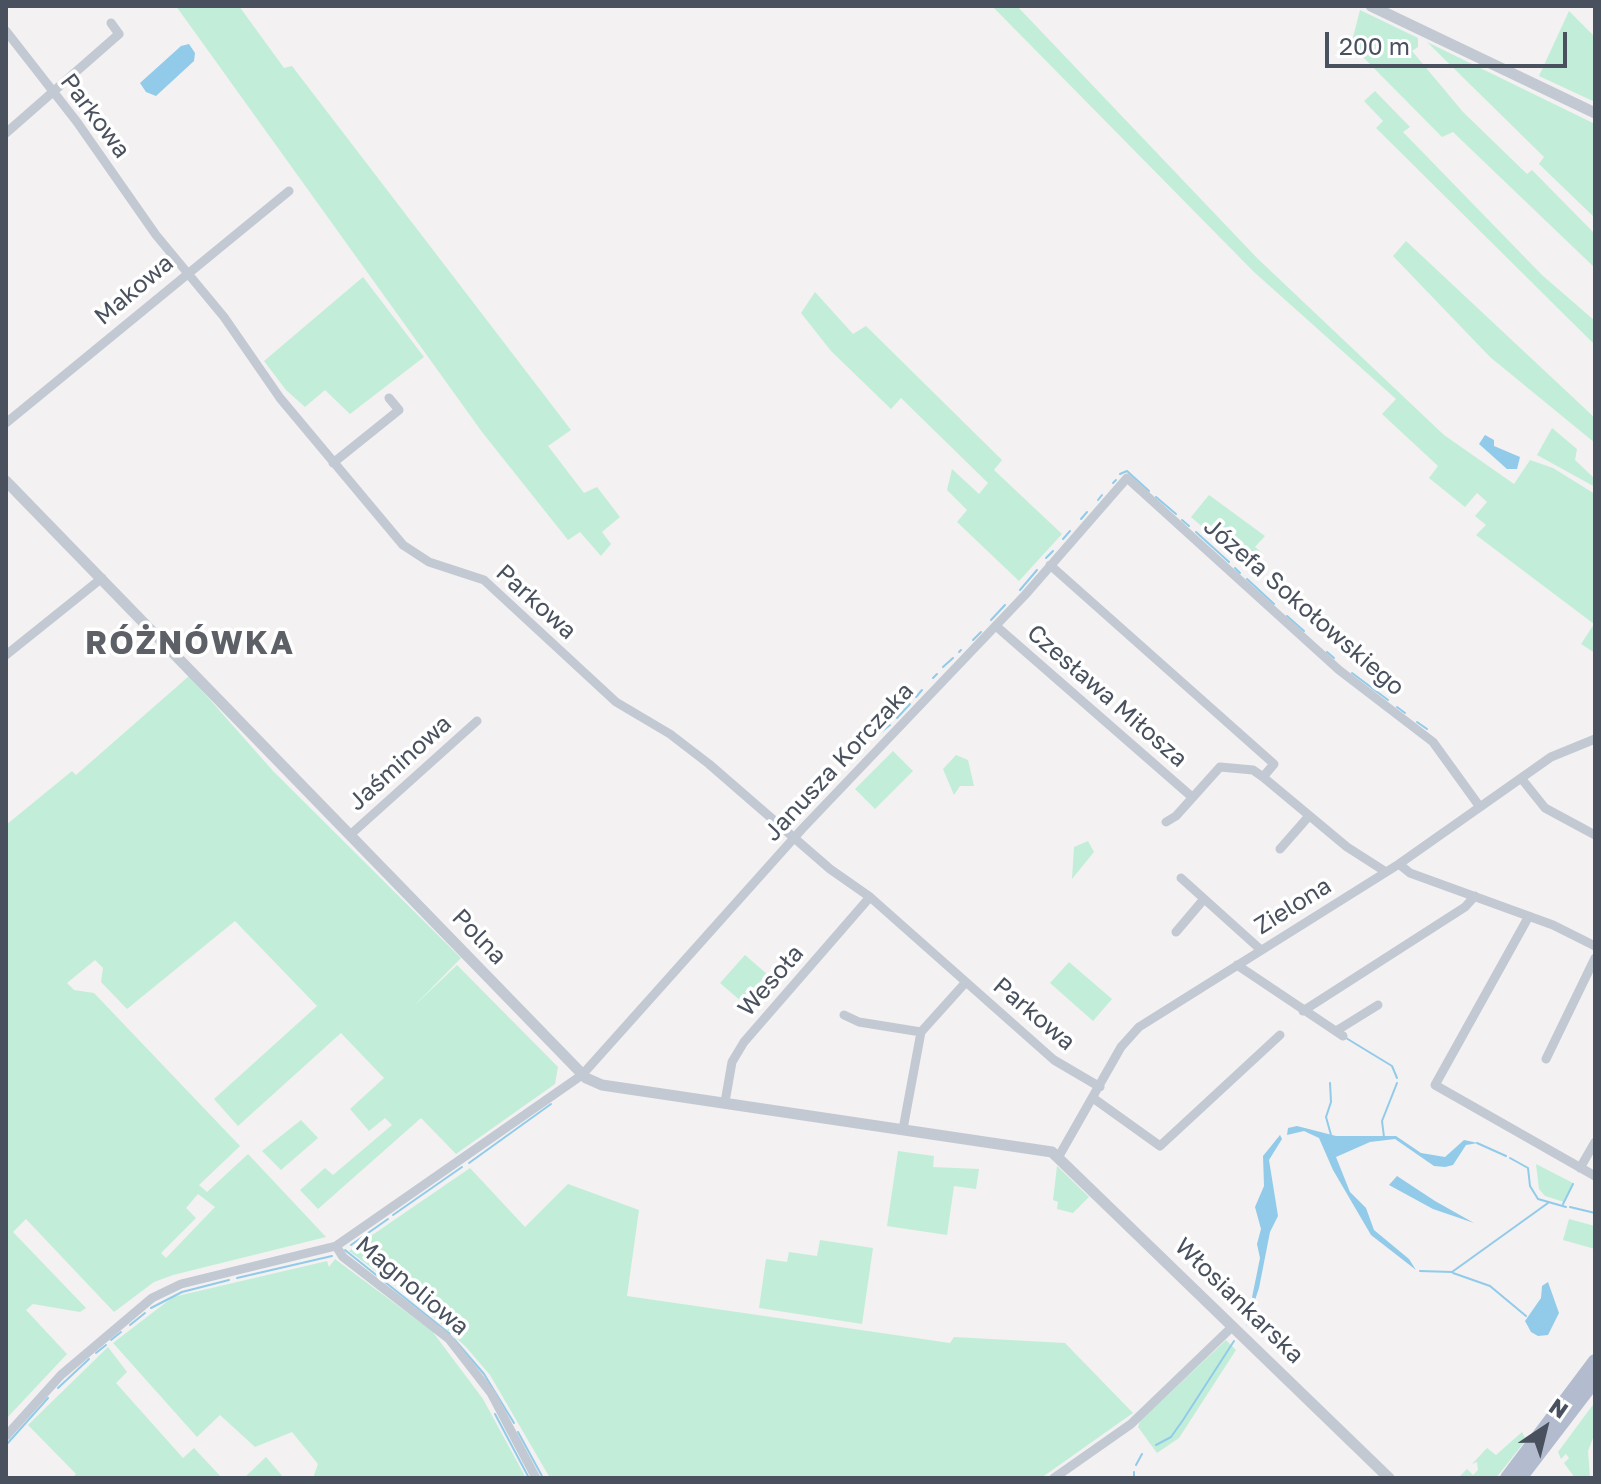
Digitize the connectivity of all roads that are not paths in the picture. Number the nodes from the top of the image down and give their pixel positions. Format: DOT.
graph roads {
  1 [pos="1371,6"];
  2 [pos="111,23"];
  3 [pos="6,31"];
  4 [pos="51,91"];
  5 [pos="1595,113"];
  6 [pos="6,133"];
  7 [pos="289,191"];
  8 [pos="187,272"];
  9 [pos="389,398"];
  10 [pos="6,423"];
  11 [pos="333,463"];
  12 [pos="1127,478"];
  13 [pos="6,481"];
  14 [pos="1050,565"];
  15 [pos="102,578"];
  16 [pos="996,626"];
  17 [pos="6,655"];
  18 [pos="477,721"];
  19 [pos="1595,739"];
  20 [pos="1263,777"];
  21 [pos="1521,778"];
  22 [pos="1192,797"];
  23 [pos="1480,807"];
  24 [pos="1309,816"];
  25 [pos="1166,822"];
  26 [pos="350,835"];
  27 [pos="1595,835"];
  28 [pos="795,837"];
  29 [pos="1280,849"];
  30 [pos="1399,864"];
  31 [pos="1386,872"];
  32 [pos="1181,878"];
  33 [pos="1475,896"];
  34 [pos="870,897"];
  35 [pos="1204,899"];
  36 [pos="1529,916"];
  37 [pos="1176,932"];
  38 [pos="1595,946"];
  39 [pos="1261,950"];
  40 [pos="1595,958"];
  41 [pos="1237,965"];
  42 [pos="966,982"];
  43 [pos="1378,1005"];
  44 [pos="1303,1011"];
  45 [pos="844,1015"];
  46 [pos="921,1032"];
  47 [pos="1280,1035"];
  48 [pos="1546,1059"];
  49 [pos="582,1075"];
  50 [pos="1100,1087"];
  51 [pos="1093,1098"];
  52 [pos="725,1102"];
  53 [pos="903,1129"];
  54 [pos="1595,1142"];
  55 [pos="1059,1156"];
  56 [pos="1580,1168"];
  57 [pos="1595,1176"];
  58 [pos="336,1246"];
  59 [pos="1233,1326"];
  60 [pos="1595,1361"];
  61 [pos="1595,1380"];
  62 [pos="6,1436"];
  63 [pos="536,1478"];
  64 [pos="1054,1478"];
  65 [pos="1389,1478"];
  66 [pos="1507,1478"];
  67 [pos="1520,1478"];
  1 -- 5 [label="street"];
  2 -- 4 [label="street"];
  3 -- 4 [label="street, Parkowa"];
  4 -- 6 [label="street"];
  4 -- 8 [label="street, Parkowa"];
  7 -- 8 [label="street, Makowa"];
  8 -- 10 [label="street, Makowa"];
  8 -- 11 [label="street, Parkowa"];
  9 -- 11 [label="street"];
  11 -- 28 [label="street, Parkowa"];
  12 -- 14 [label="street, Janusza Korczaka"];
  12 -- 23 [label="street, Józefa Sokołowskiego"];
  13 -- 15 [label="street, Polna"];
  14 -- 16 [label="street, Janusza Korczaka"];
  14 -- 20 [label="street"];
  15 -- 17 [label="street"];
  15 -- 26 [label="street, Polna"];
  16 -- 22 [label="street, Czesława Miłosza"];
  16 -- 28 [label="street, Janusza Korczaka"];
  18 -- 26 [label="street, Jaśminowa"];
  19 -- 21 [label="street, Zielona"];
  20 -- 22 [label="street"];
  20 -- 24 [label="street"];
  21 -- 23 [label="street, Zielona"];
  21 -- 27 [label="street"];
  22 -- 25 [label="street"];
  23 -- 30 [label="street, Zielona"];
  24 -- 29 [label="street"];
  24 -- 31 [label="street"];
  26 -- 49 [label="street, Polna"];
  28 -- 34 [label="street, Parkowa"];
  28 -- 49 [label="street, Janusza Korczaka"];
  30 -- 31 [label="street, Zielona"];
  30 -- 33 [label="street"];
  31 -- 39 [label="street, Zielona"];
  32 -- 35 [label="street"];
  33 -- 36 [label="street"];
  33 -- 44 [label="street"];
  34 -- 42 [label="street, Parkowa"];
  34 -- 52 [label="street, Wesoła"];
  35 -- 37 [label="street"];
  35 -- 39 [label="street"];
  36 -- 38 [label="street"];
  36 -- 56 [label="street"];
  39 -- 41 [label="street, Zielona"];
  40 -- 48 [label="street"];
  41 -- 44 [label="street"];
  41 -- 50 [label="street, Zielona"];
  42 -- 46 [label="street"];
  42 -- 50 [label="street, Parkowa"];
  43 -- 44 [label="street"];
  45 -- 46 [label="street"];
  46 -- 53 [label="street"];
  47 -- 51 [label="street"];
  49 -- 52 [label="street, Polna"];
  49 -- 58 [label="street, Janusza Korczaka"];
  50 -- 51 [label="street, Zielona"];
  51 -- 55 [label="street, Zielona"];
  52 -- 53 [label="street, Polna"];
  53 -- 55 [label="street, Polna"];
  54 -- 56 [label="street"];
  55 -- 59 [label="street, Włosiankarska"];
  56 -- 57 [label="street"];
  58 -- 62 [label="street"];
  58 -- 63 [label="street, Magnoliowa"];
  59 -- 64 [label="street"];
  59 -- 65 [label="street, Włosiankarska"];
  60 -- 66 [label="main road"];
  61 -- 67 [label="main road"];
}
